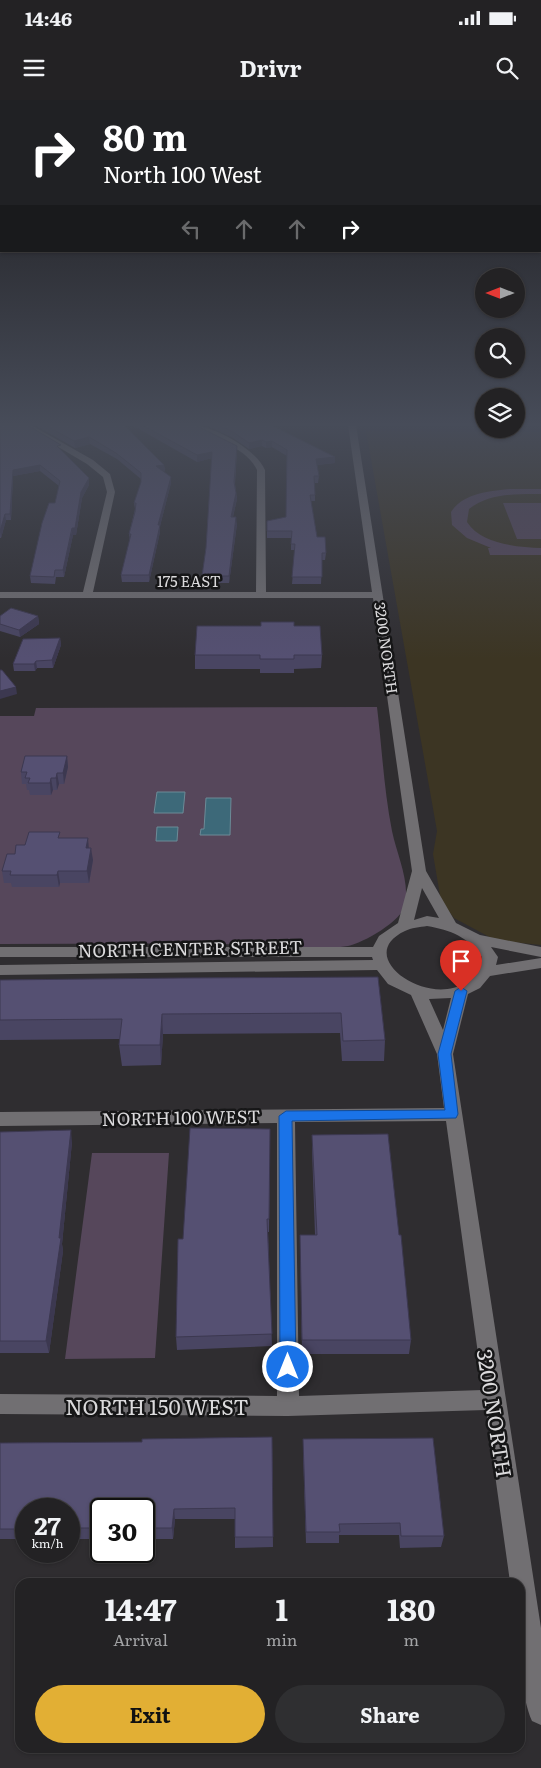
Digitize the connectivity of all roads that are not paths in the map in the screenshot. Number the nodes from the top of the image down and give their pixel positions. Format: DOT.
graph roads {
  1 [pos="108,503"];
  2 [pos="261,503"];
  3 [pos="364,503"];
  4 [pos="87,595"];
  5 [pos="261,595"];
  6 [pos="379,595"];
  7 [pos="0,596"];
  8 [pos="419,871"];
  9 [pos="450,925"];
  10 [pos="405,926"];
  11 [pos="479,940"];
  12 [pos="0,952"];
  13 [pos="541,952"];
  14 [pos="379,958"];
  15 [pos="541,963"];
  16 [pos="0,970"];
  17 [pos="487,971"];
  18 [pos="461,991"];
  19 [pos="418,992"];
  20 [pos="444,1054"];
  21 [pos="452,1114"];
  22 [pos="286,1116"];
  23 [pos="0,1119"];
  24 [pos="494,1400"];
  25 [pos="0,1404"];
  26 [pos="288,1406"];
  27 [pos="521,1578"];
  28 [pos="525,1606"];
  29 [pos="541,1712"];
  1 -- 4 [label="street"];
  2 -- 5 [label="street"];
  3 -- 6 [label="street, 3200 NORTH"];
  4 -- 5 [label="street, 175 EAST"];
  4 -- 7 [label="street, 175 EAST"];
  5 -- 6 [label="street, 175 EAST"];
  6 -- 8 [label="street, 3200 NORTH"];
  8 -- 9 [label="street"];
  8 -- 10 [label="street"];
  9 -- 10 [label="street"];
  9 -- 11 [label="street"];
  10 -- 14 [label="street"];
  11 -- 13 [label="street"];
  11 -- 17 [label="street"];
  12 -- 14 [label="street, NORTH CENTER STREET"];
  14 -- 16 [label="street, NORTH CENTER STREET"];
  14 -- 19 [label="street"];
  15 -- 17 [label="street"];
  17 -- 18 [label="street"];
  18 -- 19 [label="street"];
  18 -- 20 [label="street"];
  19 -- 20 [label="street"];
  20 -- 21 [label="street, 3200 NORTH"];
  21 -- 22 [label="street, NORTH 100 WEST"];
  21 -- 24 [label="street, 3200 NORTH"];
  22 -- 23 [label="street, NORTH 100 WEST"];
  22 -- 26 [label="street"];
  24 -- 26 [label="street, NORTH 150 WEST"];
  24 -- 27 [label="street, 3200 NORTH"];
  25 -- 26 [label="street, NORTH 150 WEST"];
  28 -- 29 [label="street, 3200 NORTH"];
}
